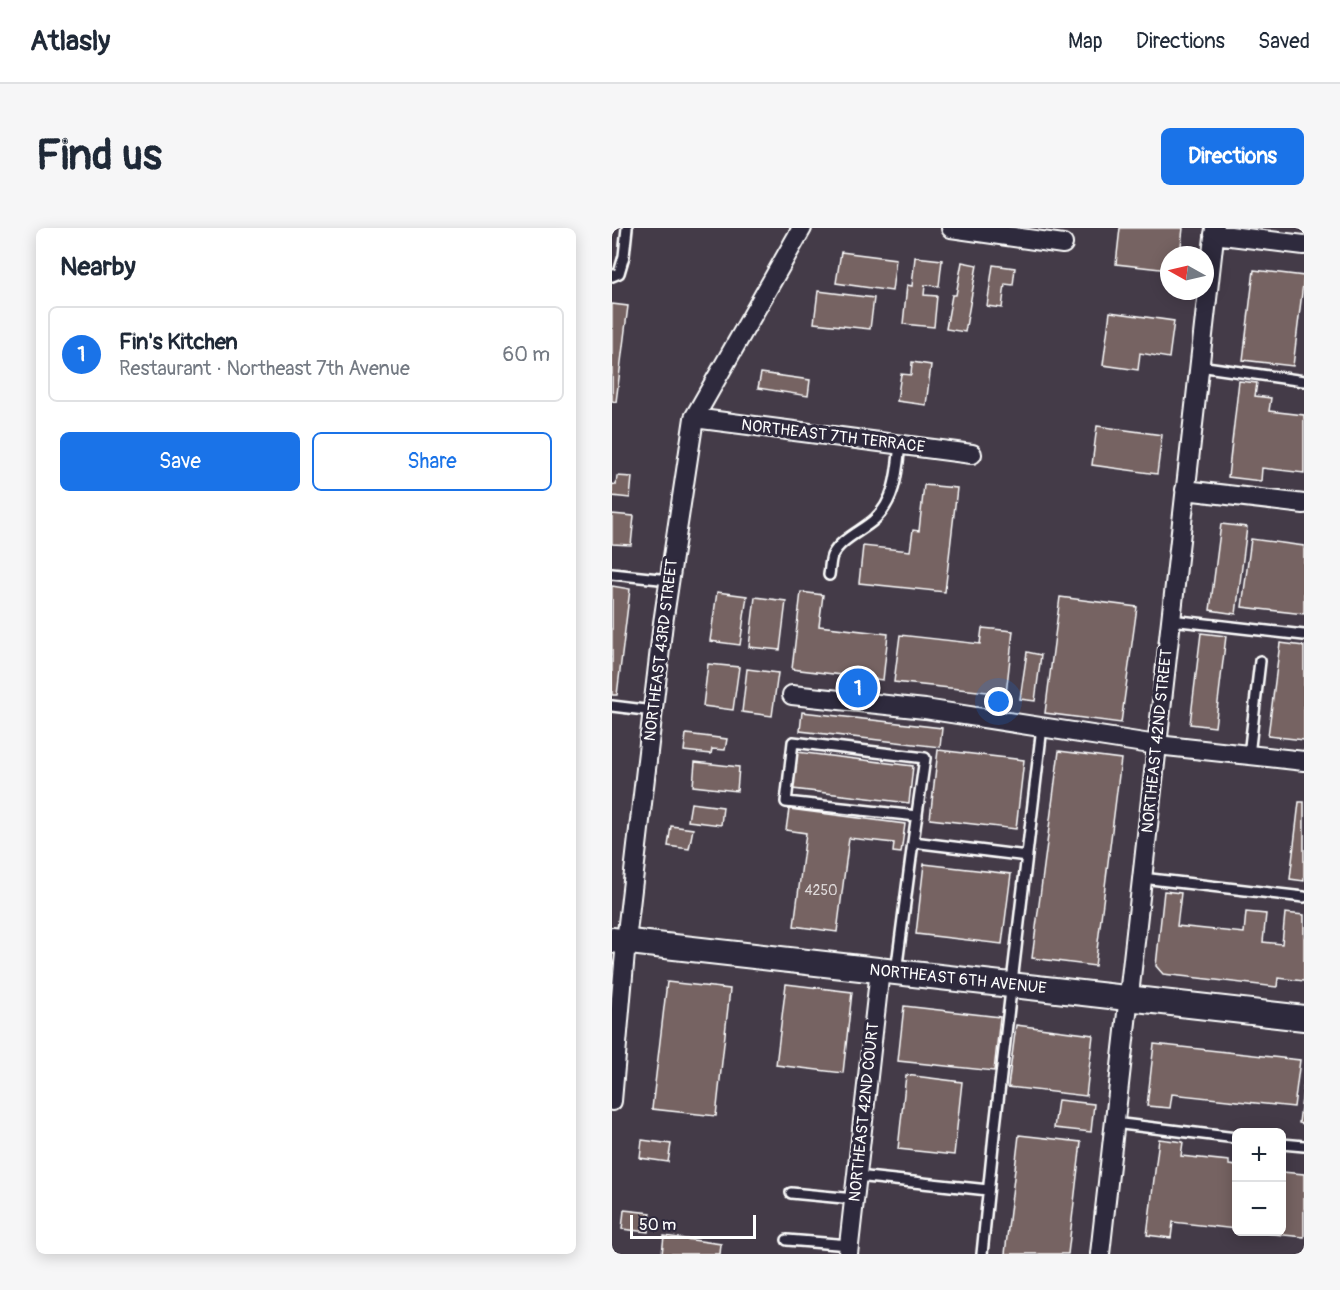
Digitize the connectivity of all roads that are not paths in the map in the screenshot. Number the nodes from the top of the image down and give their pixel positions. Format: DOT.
graph roads {
  1 [pos="627,228"];
  2 [pos="802,228"];
  3 [pos="951,228"];
  4 [pos="1214,231"];
  5 [pos="1063,244"];
  6 [pos="1304,245"];
  7 [pos="612,276"];
  8 [pos="1199,366"];
  9 [pos="1304,381"];
  10 [pos="693,418"];
  11 [pos="900,444"];
  12 [pos="972,454"];
  13 [pos="1185,490"];
  14 [pos="1304,504"];
  15 [pos="612,574"];
  16 [pos="829,575"];
  17 [pos="669,580"];
  18 [pos="1171,620"];
  19 [pos="1304,635"];
  20 [pos="1260,661"];
  21 [pos="792,695"];
  22 [pos="612,706"];
  23 [pos="653,711"];
  24 [pos="1042,727"];
  25 [pos="1157,745"];
  26 [pos="1250,755"];
  27 [pos="1304,761"];
  28 [pos="916,816"];
  29 [pos="913,842"];
  30 [pos="1027,856"];
  31 [pos="1142,878"];
  32 [pos="1304,897"];
  33 [pos="619,940"];
  34 [pos="888,971"];
  35 [pos="1012,985"];
  36 [pos="1128,998"];
  37 [pos="1304,1018"];
  38 [pos="613,1076"];
  39 [pos="612,1101"];
  40 [pos="1114,1124"];
  41 [pos="1232,1138"];
  42 [pos="1286,1144"];
  43 [pos="1304,1146"];
  44 [pos="857,1176"];
  45 [pos="988,1190"];
  46 [pos="791,1193"];
  47 [pos="855,1199"];
  48 [pos="787,1240"];
  49 [pos="849,1250"];
  50 [pos="982,1254"];
  51 [pos="1100,1254"];
  1 -- 7 [label="lane"];
  2 -- 10 [label="street, NORTHEAST 43RD STREET"];
  3 -- 5 [label="street"];
  4 -- 6 [label="street"];
  4 -- 8 [label="street, NORTHEAST 42ND STREET"];
  8 -- 9 [label="lane"];
  8 -- 13 [label="street, NORTHEAST 42ND STREET"];
  10 -- 11 [label="street, NORTHEAST 7TH TERRACE"];
  10 -- 17 [label="street, NORTHEAST 43RD STREET"];
  11 -- 12 [label="street, NORTHEAST 7TH TERRACE"];
  11 -- 16 [label="lane"];
  13 -- 14 [label="street"];
  13 -- 18 [label="street, NORTHEAST 42ND STREET"];
  15 -- 17 [label="lane"];
  17 -- 23 [label="street, NORTHEAST 43RD STREET"];
  18 -- 19 [label="lane"];
  18 -- 25 [label="street, NORTHEAST 42ND STREET"];
  20 -- 26 [label="lane"];
  21 -- 24 [label="street"];
  22 -- 23 [label="lane"];
  23 -- 33 [label="street, NORTHEAST 43RD STREET"];
  24 -- 25 [label="street"];
  24 -- 30 [label="lane"];
  25 -- 26 [label="street"];
  25 -- 31 [label="street, NORTHEAST 42ND STREET"];
  26 -- 27 [label="street"];
  28 -- 28 [label="lane"];
  28 -- 29 [label="lane"];
  29 -- 30 [label="lane"];
  29 -- 34 [label="lane"];
  30 -- 35 [label="lane"];
  31 -- 32 [label="lane"];
  31 -- 36 [label="street, NORTHEAST 42ND STREET"];
  33 -- 34 [label="street, NORTHEAST 6TH AVENUE"];
  33 -- 38 [label="street, NORTHEAST 43RD STREET"];
  34 -- 35 [label="street, NORTHEAST 6TH AVENUE"];
  34 -- 44 [label="street, NORTHEAST 42ND COURT"];
  35 -- 36 [label="street, NORTHEAST 6TH AVENUE"];
  35 -- 45 [label="lane"];
  36 -- 37 [label="street, NORTHEAST 6TH AVENUE"];
  36 -- 40 [label="street, NORTHEAST 42ND STREET"];
  38 -- 39 [label="street, NORTHEAST 43RD STREET"];
  40 -- 41 [label="lane"];
  40 -- 51 [label="street, NORTHEAST 42ND STREET"];
  42 -- 43 [label="lane"];
  44 -- 45 [label="lane"];
  44 -- 47 [label="street, NORTHEAST 42ND COURT"];
  45 -- 50 [label="lane"];
  46 -- 47 [label="lane"];
  47 -- 49 [label="street, NORTHEAST 42ND COURT"];
  48 -- 49 [label="lane"];
}
